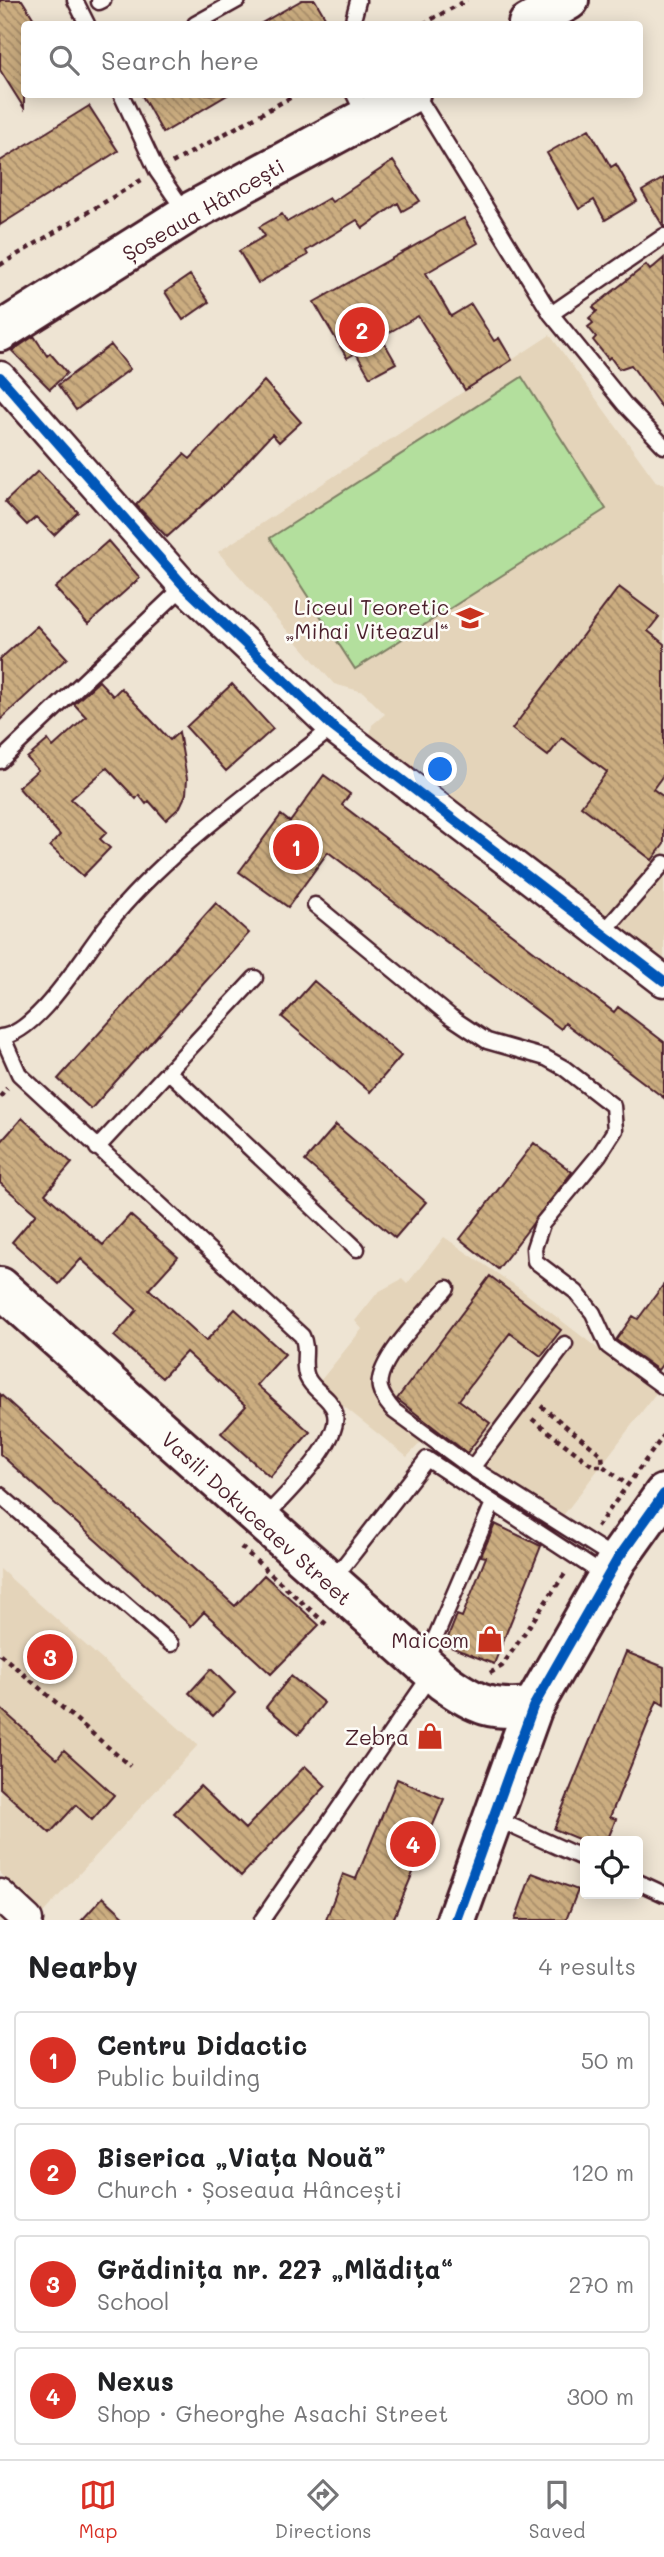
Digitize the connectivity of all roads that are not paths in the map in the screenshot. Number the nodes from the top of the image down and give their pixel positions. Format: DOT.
graph roads {
  1 [pos="75,0"];
  2 [pos="238,0"];
  3 [pos="569,0"];
  4 [pos="358,1"];
  5 [pos="86,21"];
  6 [pos="200,21"];
  7 [pos="353,21"];
  8 [pos="533,21"];
  9 [pos="123,98"];
  10 [pos="395,98"];
  11 [pos="418,98"];
  12 [pos="360,107"];
  13 [pos="187,214"];
  14 [pos="664,236"];
  15 [pos="551,314"];
  16 [pos="0,332"];
  17 [pos="0,377"];
  18 [pos="664,446"];
  19 [pos="184,586"];
  20 [pos="332,727"];
  21 [pos="0,761"];
  22 [pos="664,863"];
  23 [pos="316,905"];
  24 [pos="602,934"];
  25 [pos="256,978"];
  26 [pos="664,981"];
  27 [pos="1,1037"];
  28 [pos="170,1073"];
  29 [pos="97,1148"];
  30 [pos="356,1249"];
  31 [pos="0,1287"];
  32 [pos="447,1289"];
  33 [pos="565,1344"];
  34 [pos="664,1387"];
  35 [pos="472,1468"];
  36 [pos="664,1494"];
  37 [pos="0,1495"];
  38 [pos="493,1503"];
  39 [pos="260,1522"];
  40 [pos="612,1569"];
  41 [pos="330,1583"];
  42 [pos="172,1644"];
  43 [pos="428,1669"];
  44 [pos="533,1707"];
  45 [pos="494,1818"];
  46 [pos="580,1857"];
  47 [pos="643,1884"];
  48 [pos="664,1894"];
  49 [pos="0,1895"];
  50 [pos="27,1920"];
  51 [pos="262,1920"];
  52 [pos="456,1920"];
  1 -- 5 [label="lane"];
  2 -- 6 [label="lane"];
  3 -- 8 [label="main road"];
  4 -- 7 [label="lane"];
  9 -- 13 [label="lane"];
  10 -- 12 [label="main road, Șoseaua Hâncești"];
  11 -- 15 [label="lane"];
  12 -- 13 [label="main road, Șoseaua Hâncești"];
  13 -- 16 [label="main road, Șoseaua Hâncești"];
  14 -- 15 [label="lane"];
  15 -- 18 [label="lane"];
  17 -- 19 [label="street"];
  19 -- 20 [label="street"];
  19 -- 21 [label="lane"];
  20 -- 24 [label="street"];
  20 -- 27 [label="lane"];
  22 -- 24 [label="lane"];
  23 -- 34 [label="lane"];
  24 -- 26 [label="street"];
  25 -- 28 [label="lane"];
  27 -- 29 [label="lane"];
  28 -- 29 [label="lane"];
  28 -- 30 [label="lane"];
  29 -- 39 [label="lane"];
  31 -- 39 [label="main road, Vasili Dokuceaev Street"];
  32 -- 35 [label="lane"];
  33 -- 35 [label="lane"];
  35 -- 40 [label="lane"];
  36 -- 40 [label="main road"];
  37 -- 42 [label="lane"];
  38 -- 40 [label="lane"];
  38 -- 41 [label="lane"];
  38 -- 43 [label="lane"];
  39 -- 41 [label="main road, Vasili Dokuceaev Street"];
  40 -- 44 [label="main road"];
  41 -- 43 [label="main road, Vasili Dokuceaev Street"];
  43 -- 44 [label="main road, Vasili Dokuceaev Street"];
  43 -- 51 [label="lane"];
  44 -- 45 [label="main road"];
  45 -- 46 [label="lane"];
  45 -- 52 [label="main road"];
  47 -- 48 [label="lane"];
  49 -- 50 [label="street"];
}
